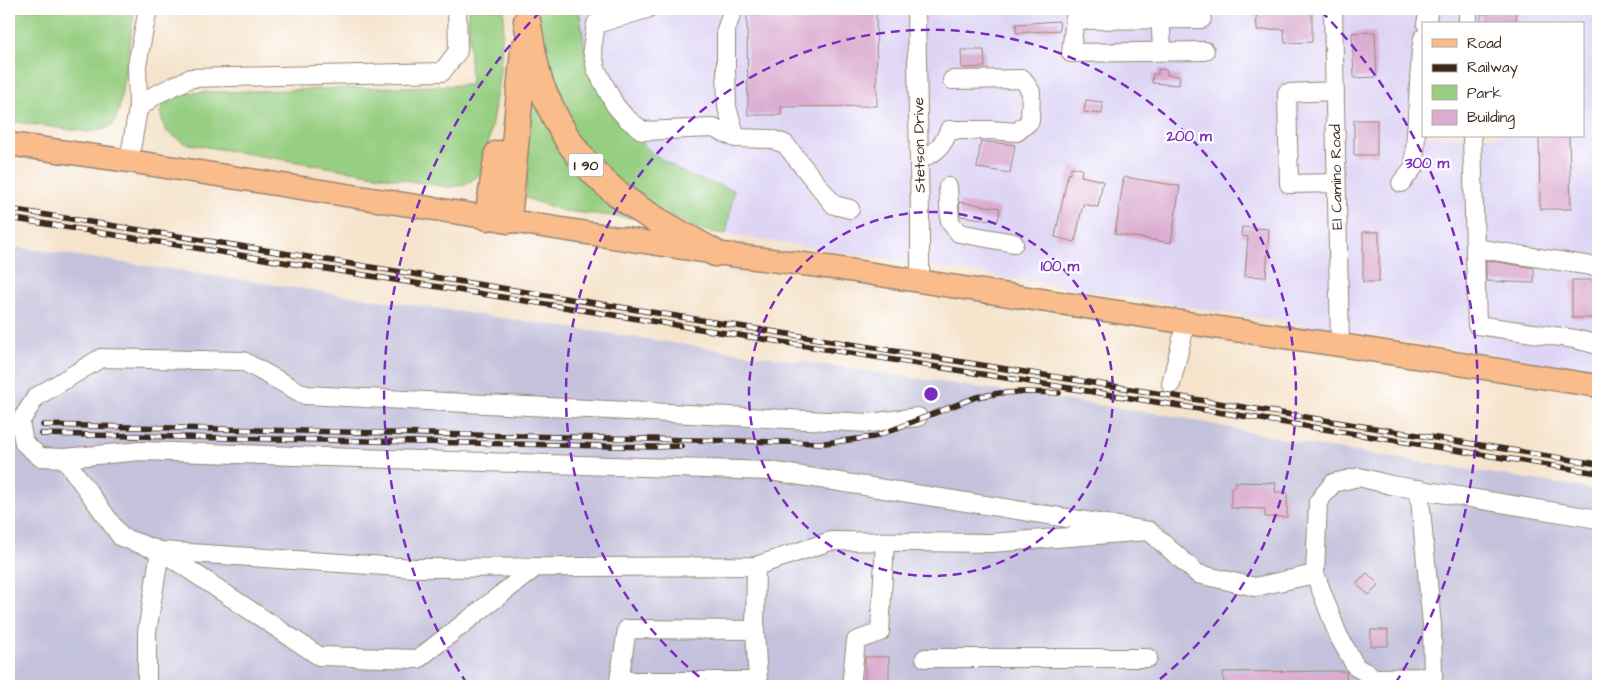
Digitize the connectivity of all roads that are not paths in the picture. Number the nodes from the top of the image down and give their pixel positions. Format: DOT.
graph roads {
  1 [pos="148,9"];
  2 [pos="457,9"];
  3 [pos="646,9"];
  4 [pos="734,9"];
  5 [pos="916,9"];
  6 [pos="1333,9"];
  7 [pos="1429,9"];
  8 [pos="1468,9"];
  9 [pos="522,13"];
  10 [pos="1160,14"];
  11 [pos="1076,15"];
  12 [pos="1202,19"];
  13 [pos="1426,22"];
  14 [pos="1468,22"];
  15 [pos="1422,44"];
  16 [pos="1162,51"];
  17 [pos="1205,51"];
  18 [pos="952,80"];
  19 [pos="1335,91"];
  20 [pos="138,109"];
  21 [pos="736,138"];
  22 [pos="1472,138"];
  23 [pos="9,144"];
  24 [pos="919,159"];
  25 [pos="130,161"];
  26 [pos="1336,183"];
  27 [pos="1401,183"];
  28 [pos="948,187"];
  29 [pos="850,210"];
  30 [pos="498,219"];
  31 [pos="1014,243"];
  32 [pos="1475,248"];
  33 [pos="716,253"];
  34 [pos="1598,266"];
  35 [pos="920,281"];
  36 [pos="1186,322"];
  37 [pos="1598,344"];
  38 [pos="1340,345"];
  39 [pos="1171,384"];
  40 [pos="1598,386"];
  41 [pos="918,417"];
  42 [pos="64,458"];
  43 [pos="1419,489"];
  44 [pos="1598,519"];
  45 [pos="1149,531"];
  46 [pos="886,542"];
  47 [pos="160,551"];
  48 [pos="756,566"];
  49 [pos="536,567"];
  50 [pos="1315,574"];
  51 [pos="755,630"];
  52 [pos="925,658"];
  53 [pos="1148,658"];
  54 [pos="760,684"];
  55 [pos="146,686"];
  56 [pos="851,686"];
  1 -- 20 [label="street"];
  2 -- 20 [label="street"];
  3 -- 21 [label="street"];
  4 -- 21 [label="street"];
  5 -- 24 [label="street, Stetson Drive"];
  6 -- 19 [label="street, El Camino Road"];
  7 -- 13 [label="street"];
  8 -- 14 [label="street"];
  9 -- 30 [label="highway"];
  9 -- 33 [label="highway, I 90"];
  10 -- 11 [label="street"];
  10 -- 12 [label="street"];
  10 -- 16 [label="street"];
  11 -- 16 [label="street"];
  15 -- 27 [label="street"];
  16 -- 17 [label="street"];
  18 -- 24 [label="street"];
  19 -- 26 [label="street, El Camino Road"];
  19 -- 26 [label="street"];
  20 -- 25 [label="street"];
  21 -- 29 [label="street"];
  22 -- 32 [label="street"];
  23 -- 25 [label="main road"];
  24 -- 35 [label="street, Stetson Drive"];
  25 -- 30 [label="main road"];
  26 -- 38 [label="street, El Camino Road"];
  28 -- 31 [label="street"];
  30 -- 33 [label="main road"];
  32 -- 34 [label="street"];
  32 -- 37 [label="street"];
  33 -- 35 [label="main road"];
  35 -- 36 [label="main road"];
  36 -- 38 [label="main road"];
  36 -- 39 [label="street"];
  38 -- 40 [label="main road"];
  41 -- 42 [label="street"];
  42 -- 45 [label="street"];
  42 -- 47 [label="street"];
  43 -- 44 [label="street"];
  43 -- 50 [label="street"];
  43 -- 50 [label="street"];
  45 -- 46 [label="street"];
  45 -- 50 [label="street"];
  46 -- 48 [label="street"];
  46 -- 56 [label="street"];
  47 -- 49 [label="street"];
  47 -- 49 [label="street"];
  47 -- 55 [label="street"];
  48 -- 49 [label="street"];
  48 -- 51 [label="street"];
  51 -- 54 [label="street"];
  51 -- 54 [label="street"];
  52 -- 53 [label="street"];
}
